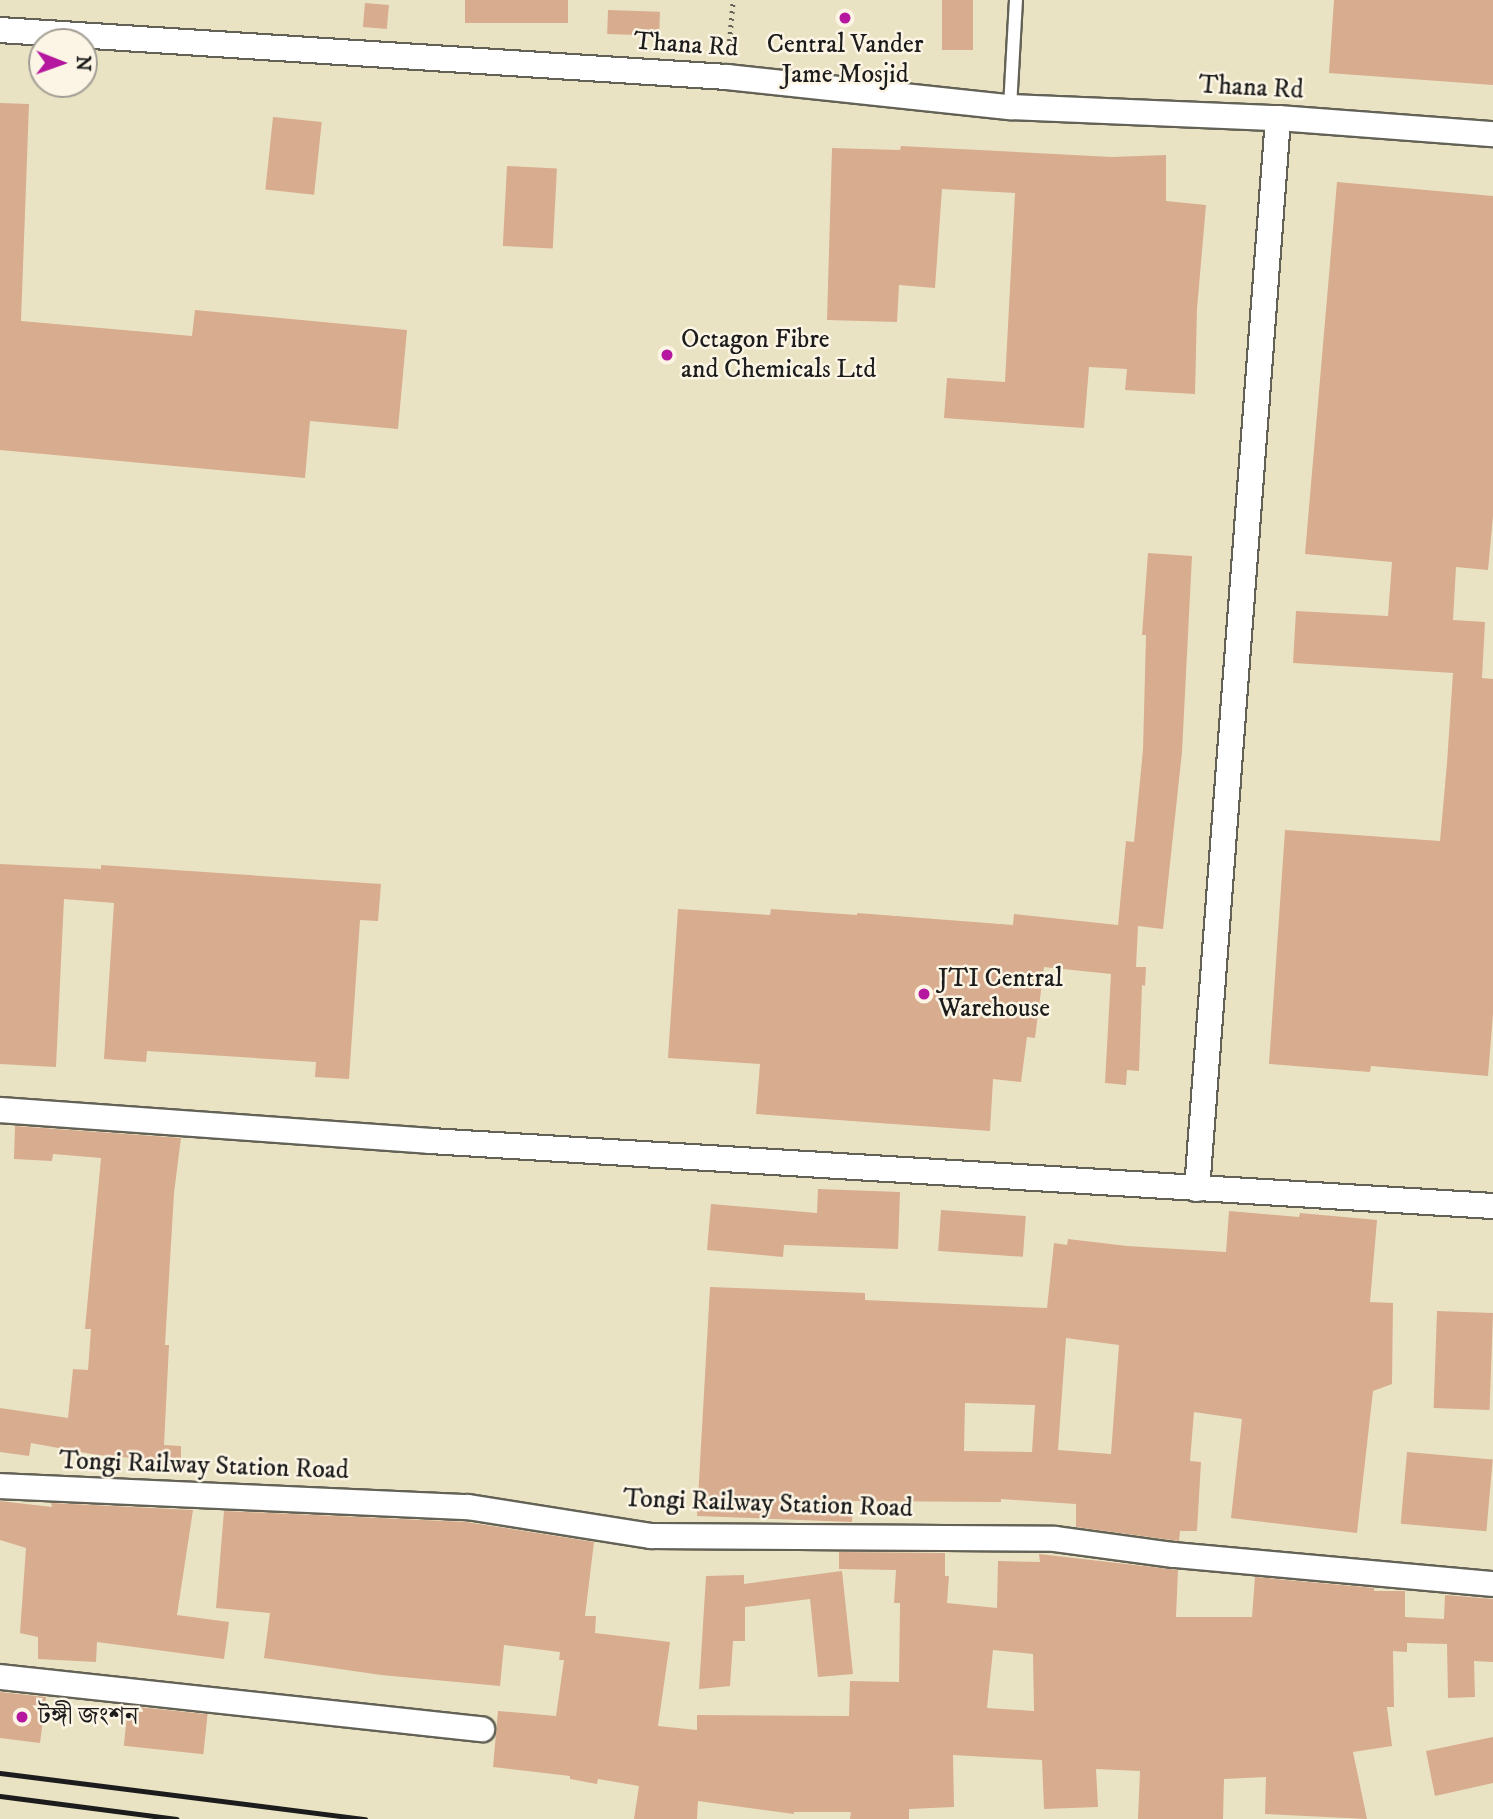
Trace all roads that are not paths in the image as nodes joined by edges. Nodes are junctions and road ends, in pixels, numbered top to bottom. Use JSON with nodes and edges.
{"nodes":[{"id":1,"x":1016,"y":0,"type":"edge"},
{"id":2,"x":0,"y":30,"type":"edge"},
{"id":3,"x":1010,"y":107,"type":"junction"},
{"id":4,"x":1278,"y":118,"type":"junction"},
{"id":5,"x":1493,"y":134,"type":"edge"},
{"id":6,"x":0,"y":1110,"type":"edge"},
{"id":7,"x":1197,"y":1189,"type":"junction"},
{"id":8,"x":1493,"y":1206,"type":"edge"},
{"id":9,"x":0,"y":1486,"type":"edge"},
{"id":10,"x":1493,"y":1584,"type":"edge"},
{"id":11,"x":0,"y":1677,"type":"edge"},
{"id":12,"x":482,"y":1729,"type":"dead end"}],
"edges":[{"from":1,"to":3,"type":"lane"},
{"from":2,"to":3,"type":"street","name":"Thana Rd"},
{"from":3,"to":4,"type":"street","name":"Thana Rd"},
{"from":4,"to":5,"type":"street","name":"Thana Rd"},
{"from":4,"to":7,"type":"street"},
{"from":6,"to":7,"type":"street"},
{"from":7,"to":8,"type":"street"},
{"from":9,"to":10,"type":"street","name":"Tongi Railway Station Road"},
{"from":11,"to":12,"type":"street"}]}
